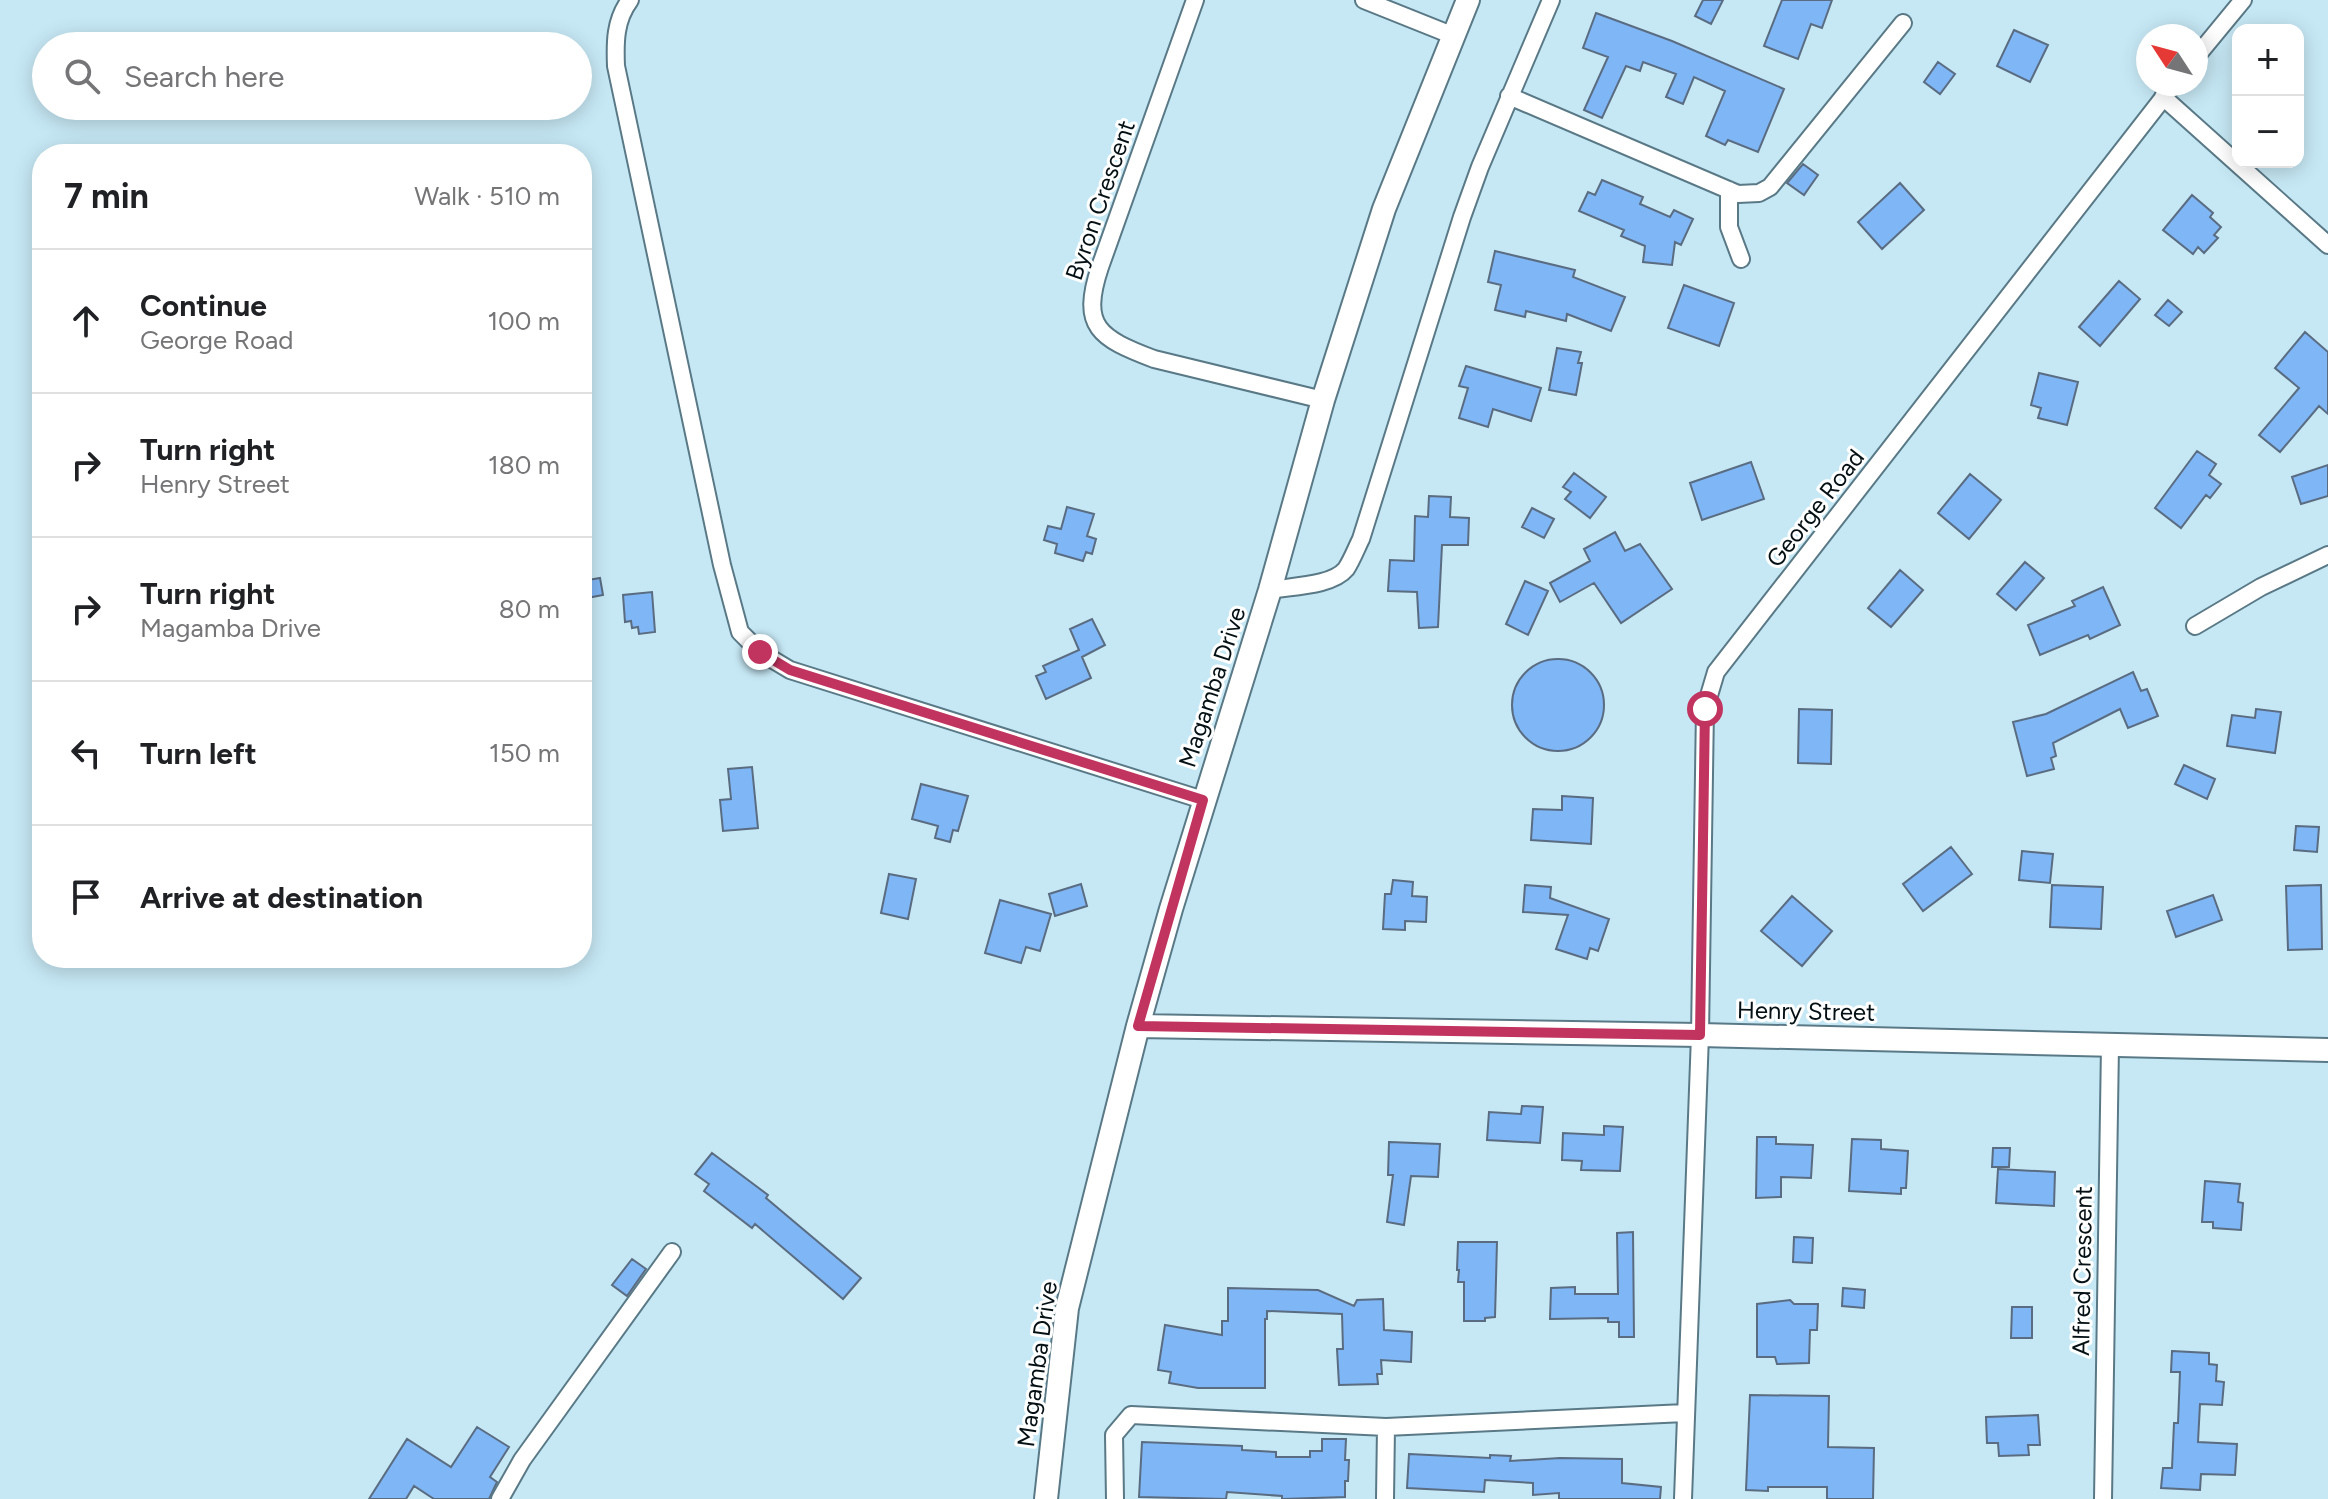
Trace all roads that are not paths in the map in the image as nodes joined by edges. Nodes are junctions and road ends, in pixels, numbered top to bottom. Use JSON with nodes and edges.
{"nodes":[{"id":1,"x":630,"y":0,"type":"edge"},
{"id":2,"x":1195,"y":0,"type":"edge"},
{"id":3,"x":1364,"y":0,"type":"edge"},
{"id":4,"x":1468,"y":0,"type":"edge"},
{"id":5,"x":1551,"y":0,"type":"edge"},
{"id":6,"x":2243,"y":0,"type":"edge"},
{"id":7,"x":1903,"y":23,"type":"dead end"},
{"id":8,"x":1454,"y":36,"type":"junction"},
{"id":9,"x":2208,"y":42,"type":"edge"},
{"id":10,"x":1509,"y":96,"type":"junction"},
{"id":11,"x":2164,"y":96,"type":"edge"},
{"id":12,"x":2173,"y":96,"type":"edge"},
{"id":13,"x":1729,"y":190,"type":"junction"},
{"id":14,"x":2328,"y":245,"type":"edge"},
{"id":15,"x":1741,"y":259,"type":"dead end"},
{"id":16,"x":1323,"y":400,"type":"junction"},
{"id":17,"x":2328,"y":555,"type":"edge"},
{"id":18,"x":1270,"y":590,"type":"junction"},
{"id":19,"x":2195,"y":626,"type":"dead end"},
{"id":20,"x":1203,"y":800,"type":"junction"},
{"id":21,"x":1138,"y":1026,"type":"junction"},
{"id":22,"x":1700,"y":1035,"type":"junction"},
{"id":23,"x":2110,"y":1045,"type":"junction"},
{"id":24,"x":2328,"y":1050,"type":"edge"},
{"id":25,"x":672,"y":1252,"type":"dead end"},
{"id":26,"x":1685,"y":1413,"type":"junction"},
{"id":27,"x":1386,"y":1427,"type":"junction"},
{"id":28,"x":500,"y":1499,"type":"edge"},
{"id":29,"x":1046,"y":1499,"type":"edge"},
{"id":30,"x":1115,"y":1499,"type":"edge"},
{"id":31,"x":1385,"y":1499,"type":"edge"},
{"id":32,"x":1683,"y":1499,"type":"edge"},
{"id":33,"x":2103,"y":1499,"type":"edge"}],
"edges":[{"from":1,"to":20,"type":"street"},
{"from":2,"to":16,"type":"street","name":"Byron Crescent"},
{"from":3,"to":8,"type":"street"},
{"from":4,"to":8,"type":"street","name":"Magamba Drive"},
{"from":5,"to":10,"type":"street"},
{"from":6,"to":9,"type":"street"},
{"from":7,"to":13,"type":"street"},
{"from":8,"to":16,"type":"street","name":"Magamba Drive"},
{"from":10,"to":13,"type":"street"},
{"from":10,"to":18,"type":"street"},
{"from":11,"to":22,"type":"street","name":"George Road"},
{"from":12,"to":14,"type":"street"},
{"from":13,"to":15,"type":"street"},
{"from":16,"to":18,"type":"street","name":"Magamba Drive"},
{"from":17,"to":19,"type":"street"},
{"from":18,"to":20,"type":"street","name":"Magamba Drive"},
{"from":20,"to":21,"type":"street","name":"Magamba Drive"},
{"from":21,"to":22,"type":"street","name":"Henry Street"},
{"from":21,"to":29,"type":"street","name":"Magamba Drive"},
{"from":22,"to":23,"type":"street","name":"Henry Street"},
{"from":22,"to":26,"type":"street","name":"George Road"},
{"from":23,"to":24,"type":"street","name":"Henry Street"},
{"from":23,"to":33,"type":"street","name":"Alfred Crescent"},
{"from":25,"to":28,"type":"street"},
{"from":26,"to":27,"type":"street"},
{"from":26,"to":32,"type":"street","name":"George Road"},
{"from":27,"to":30,"type":"street"},
{"from":27,"to":31,"type":"street"}]}
